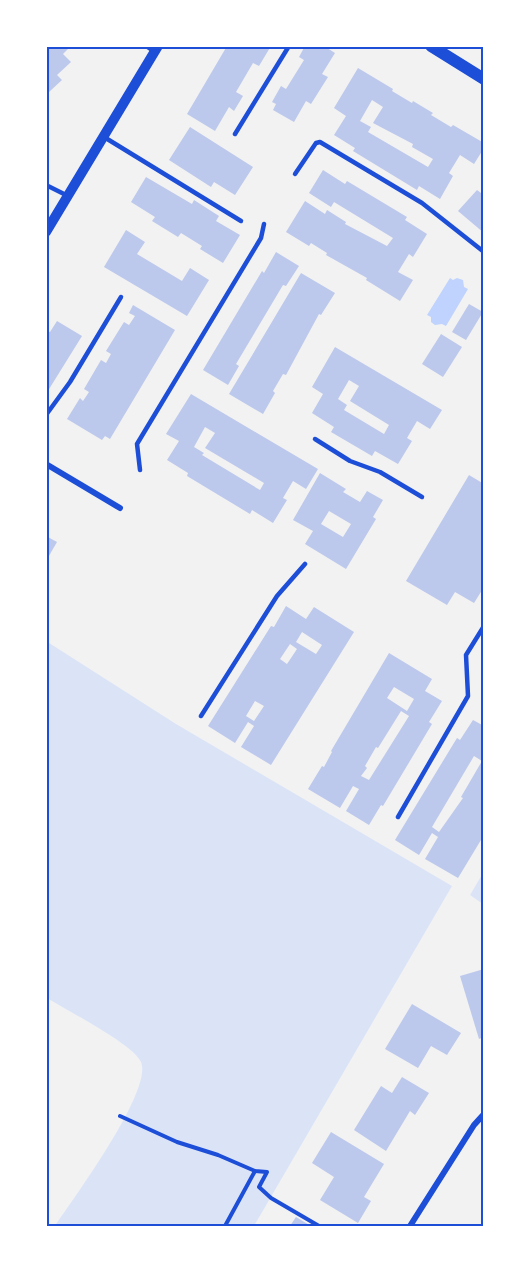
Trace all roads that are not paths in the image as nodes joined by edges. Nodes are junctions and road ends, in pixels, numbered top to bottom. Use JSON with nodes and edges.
{"nodes":[{"id":1,"x":289,"y":46,"type":"edge"},
{"id":2,"x":430,"y":46,"type":"edge"},
{"id":3,"x":153,"y":48,"type":"edge"},
{"id":4,"x":483,"y":79,"type":"edge"},
{"id":5,"x":235,"y":134,"type":"dead end"},
{"id":6,"x":104,"y":137,"type":"junction"},
{"id":7,"x":295,"y":174,"type":"dead end"},
{"id":8,"x":46,"y":185,"type":"edge"},
{"id":9,"x":69,"y":196,"type":"junction"},
{"id":10,"x":241,"y":221,"type":"dead end"},
{"id":11,"x":264,"y":224,"type":"dead end"},
{"id":12,"x":46,"y":232,"type":"edge"},
{"id":13,"x":483,"y":252,"type":"edge"},
{"id":14,"x":122,"y":297,"type":"dead end"},
{"id":15,"x":46,"y":415,"type":"edge"},
{"id":16,"x":315,"y":439,"type":"dead end"},
{"id":17,"x":46,"y":464,"type":"edge"},
{"id":18,"x":140,"y":470,"type":"dead end"},
{"id":19,"x":422,"y":497,"type":"dead end"},
{"id":20,"x":120,"y":508,"type":"dead end"},
{"id":21,"x":305,"y":564,"type":"dead end"},
{"id":22,"x":483,"y":626,"type":"edge"},
{"id":23,"x":201,"y":716,"type":"dead end"},
{"id":24,"x":398,"y":817,"type":"dead end"},
{"id":25,"x":483,"y":1114,"type":"edge"},
{"id":26,"x":410,"y":1227,"type":"edge"}],
"edges":[{"from":1,"to":5,"type":"lane"},
{"from":2,"to":4,"type":"main road"},
{"from":3,"to":6,"type":"street"},
{"from":6,"to":9,"type":"street"},
{"from":6,"to":10,"type":"lane"},
{"from":7,"to":13,"type":"lane"},
{"from":8,"to":9,"type":"lane"},
{"from":9,"to":12,"type":"street"},
{"from":11,"to":18,"type":"lane"},
{"from":14,"to":15,"type":"lane"},
{"from":16,"to":19,"type":"lane"},
{"from":17,"to":20,"type":"street"},
{"from":21,"to":23,"type":"lane"},
{"from":22,"to":24,"type":"lane"},
{"from":25,"to":26,"type":"street"}]}
